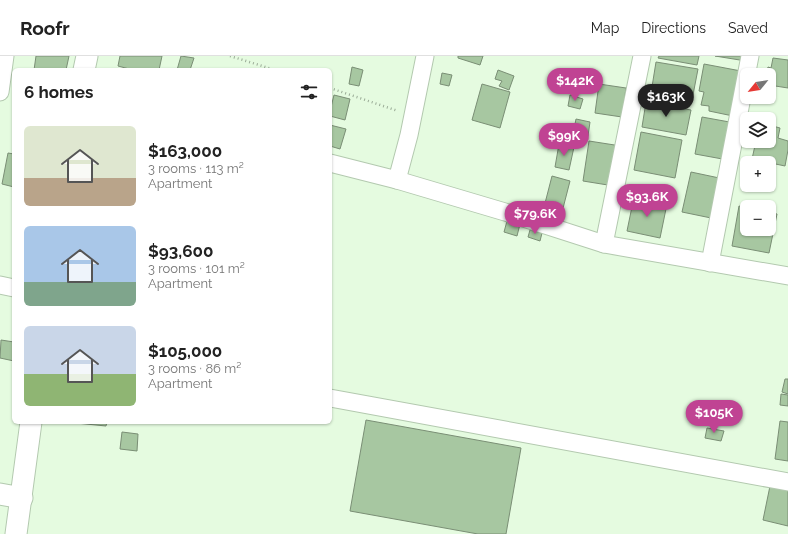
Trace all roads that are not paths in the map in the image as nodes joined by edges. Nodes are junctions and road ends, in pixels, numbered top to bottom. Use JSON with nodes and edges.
{"nodes":[{"id":1,"x":5,"y":56,"type":"edge"},
{"id":2,"x":87,"y":56,"type":"edge"},
{"id":3,"x":425,"y":56,"type":"edge"},
{"id":4,"x":642,"y":56,"type":"edge"},
{"id":5,"x":750,"y":56,"type":"edge"},
{"id":6,"x":84,"y":68,"type":"edge"},
{"id":7,"x":0,"y":92,"type":"edge"},
{"id":8,"x":332,"y":164,"type":"edge"},
{"id":9,"x":397,"y":180,"type":"junction"},
{"id":10,"x":604,"y":244,"type":"junction"},
{"id":11,"x":710,"y":263,"type":"junction"},
{"id":12,"x":788,"y":276,"type":"edge"},
{"id":13,"x":0,"y":285,"type":"edge"},
{"id":14,"x":12,"y":288,"type":"edge"},
{"id":15,"x":332,"y":398,"type":"edge"},
{"id":16,"x":31,"y":424,"type":"edge"},
{"id":17,"x":788,"y":482,"type":"edge"},
{"id":18,"x":0,"y":494,"type":"edge"},
{"id":19,"x":22,"y":498,"type":"junction"},
{"id":20,"x":16,"y":534,"type":"edge"}],
"edges":[{"from":1,"to":7,"type":"street"},
{"from":2,"to":6,"type":"street"},
{"from":3,"to":9,"type":"street"},
{"from":4,"to":10,"type":"street"},
{"from":5,"to":11,"type":"street"},
{"from":8,"to":9,"type":"street"},
{"from":9,"to":10,"type":"street"},
{"from":10,"to":11,"type":"street"},
{"from":11,"to":12,"type":"street"},
{"from":13,"to":14,"type":"street"},
{"from":15,"to":17,"type":"street"},
{"from":16,"to":19,"type":"street"},
{"from":18,"to":19,"type":"street"},
{"from":19,"to":20,"type":"street"}]}
